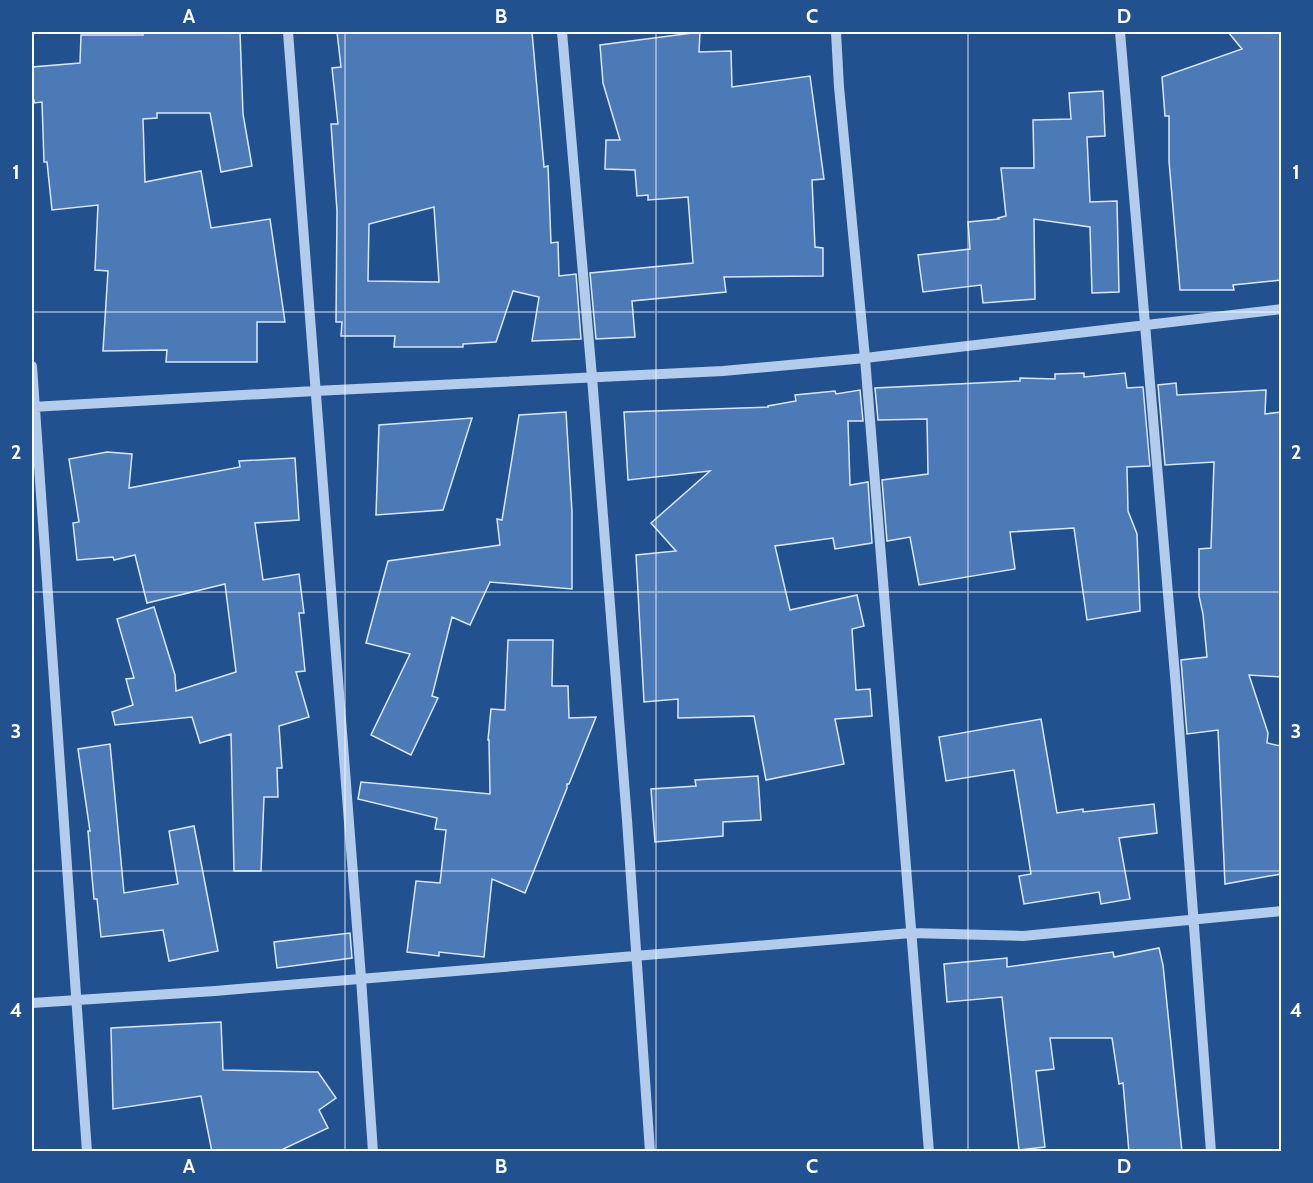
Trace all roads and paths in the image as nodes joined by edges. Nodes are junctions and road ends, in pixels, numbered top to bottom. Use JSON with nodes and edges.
{"nodes":[{"id":1,"x":288,"y":32,"type":"edge"},
{"id":2,"x":562,"y":32,"type":"edge"},
{"id":3,"x":836,"y":32,"type":"edge"},
{"id":4,"x":1120,"y":32,"type":"edge"},
{"id":5,"x":1281,"y":309,"type":"edge"},
{"id":6,"x":1144,"y":324,"type":"junction"},
{"id":7,"x":866,"y":358,"type":"junction"},
{"id":8,"x":32,"y":366,"type":"edge"},
{"id":9,"x":592,"y":377,"type":"junction"},
{"id":10,"x":315,"y":391,"type":"junction"},
{"id":11,"x":33,"y":407,"type":"edge"},
{"id":12,"x":1281,"y":911,"type":"edge"},
{"id":13,"x":1194,"y":920,"type":"junction"},
{"id":14,"x":911,"y":933,"type":"junction"},
{"id":15,"x":636,"y":957,"type":"junction"},
{"id":16,"x":361,"y":978,"type":"junction"},
{"id":17,"x":75,"y":999,"type":"junction"},
{"id":18,"x":32,"y":1003,"type":"edge"},
{"id":19,"x":87,"y":1152,"type":"edge"},
{"id":20,"x":373,"y":1152,"type":"edge"},
{"id":21,"x":650,"y":1152,"type":"edge"},
{"id":22,"x":929,"y":1152,"type":"edge"},
{"id":23,"x":1210,"y":1152,"type":"edge"}],
"edges":[{"from":1,"to":10,"type":"street"},
{"from":2,"to":9,"type":"street"},
{"from":3,"to":7,"type":"street"},
{"from":4,"to":6,"type":"street"},
{"from":5,"to":6,"type":"street"},
{"from":6,"to":7,"type":"street"},
{"from":6,"to":13,"type":"street"},
{"from":7,"to":9,"type":"street"},
{"from":7,"to":14,"type":"street"},
{"from":8,"to":11,"type":"street"},
{"from":9,"to":10,"type":"street"},
{"from":9,"to":15,"type":"street"},
{"from":10,"to":11,"type":"street"},
{"from":10,"to":16,"type":"street"},
{"from":11,"to":17,"type":"street"},
{"from":12,"to":13,"type":"street"},
{"from":13,"to":14,"type":"street"},
{"from":13,"to":23,"type":"street"},
{"from":14,"to":15,"type":"street"},
{"from":14,"to":22,"type":"street"},
{"from":15,"to":16,"type":"street"},
{"from":15,"to":21,"type":"street"},
{"from":16,"to":17,"type":"street"},
{"from":16,"to":20,"type":"street"},
{"from":17,"to":18,"type":"street"},
{"from":17,"to":19,"type":"street"}]}
